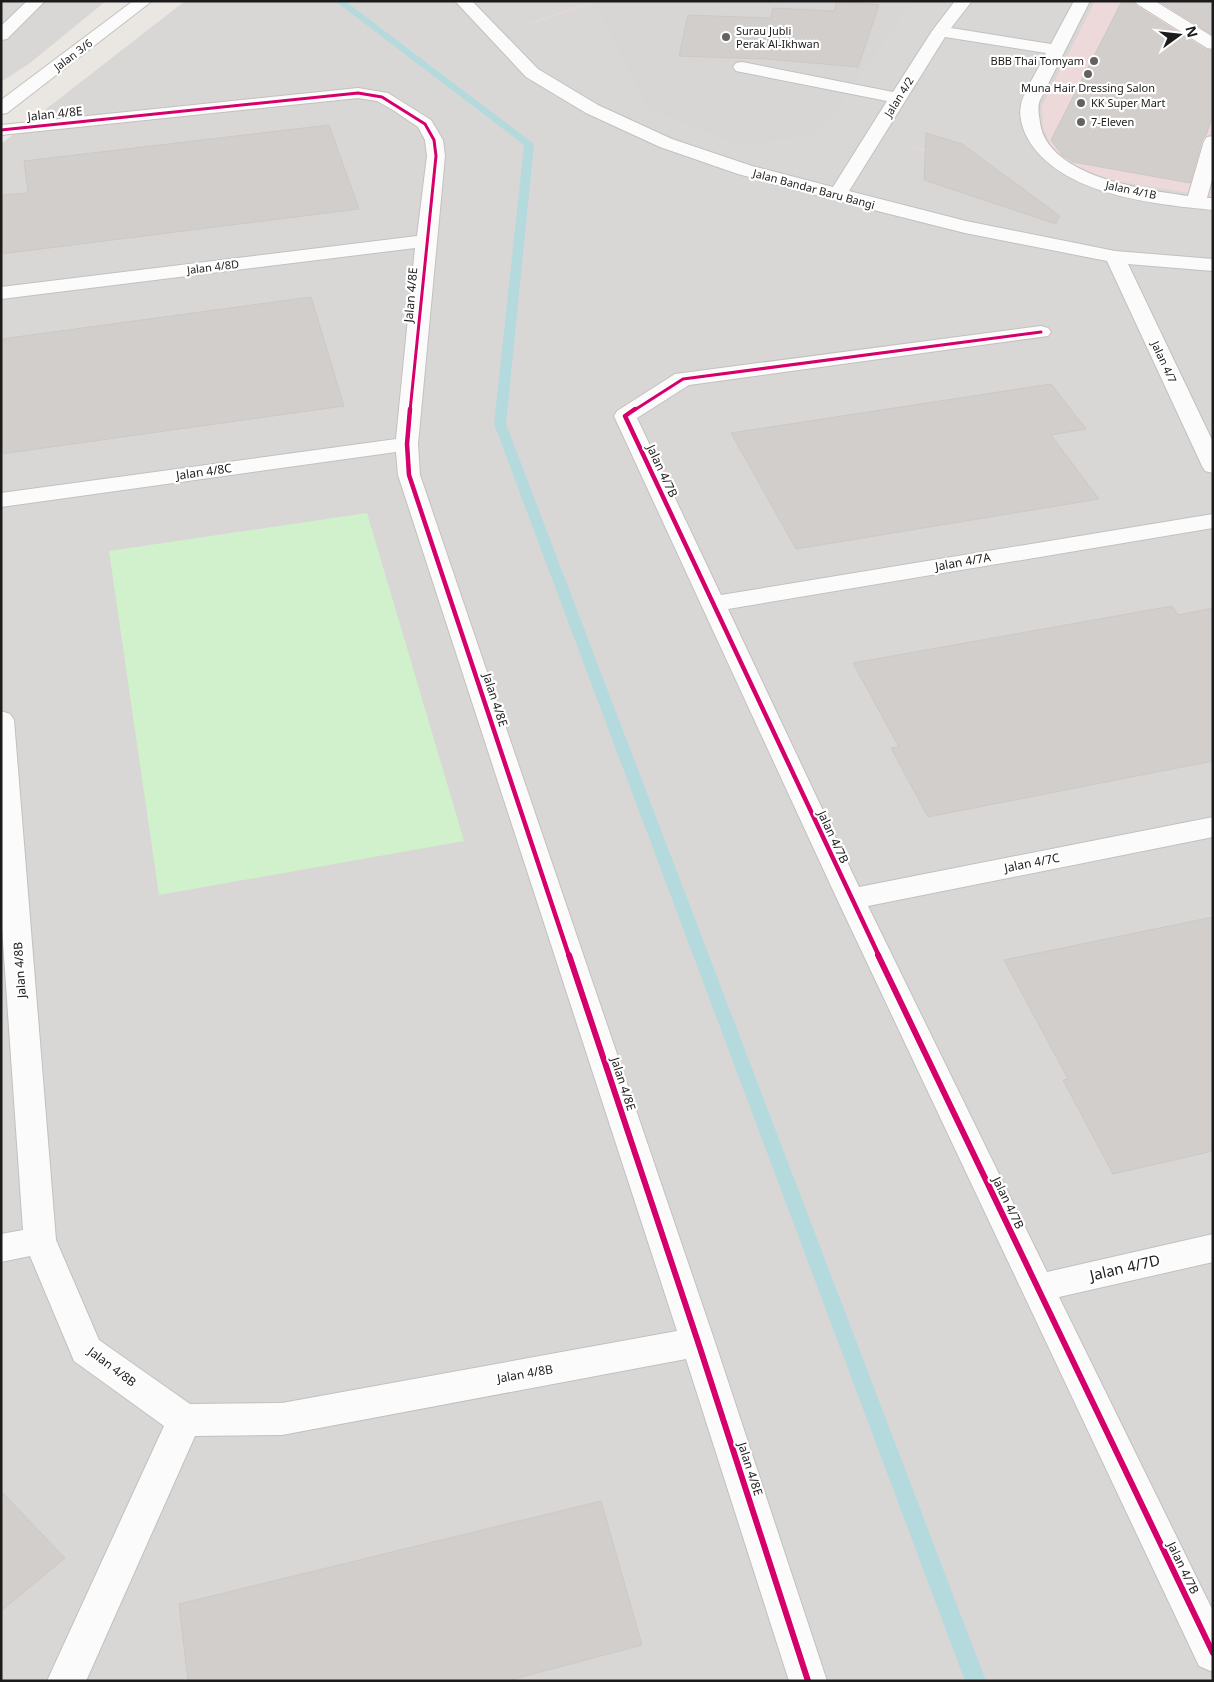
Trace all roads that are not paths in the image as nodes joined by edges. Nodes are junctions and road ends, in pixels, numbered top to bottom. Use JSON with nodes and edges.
{"nodes":[{"id":1,"x":37,"y":1,"type":"edge"},
{"id":2,"x":144,"y":1,"type":"edge"},
{"id":3,"x":463,"y":1,"type":"edge"},
{"id":4,"x":964,"y":1,"type":"edge"},
{"id":5,"x":1082,"y":1,"type":"edge"},
{"id":6,"x":1143,"y":1,"type":"edge"},
{"id":7,"x":940,"y":31,"type":"junction"},
{"id":8,"x":1,"y":35,"type":"edge"},
{"id":9,"x":1212,"y":43,"type":"edge"},
{"id":10,"x":1057,"y":50,"type":"junction"},
{"id":11,"x":742,"y":67,"type":"dead end"},
{"id":12,"x":899,"y":98,"type":"junction"},
{"id":13,"x":1,"y":109,"type":"edge"},
{"id":14,"x":1,"y":130,"type":"edge"},
{"id":15,"x":1213,"y":141,"type":"edge"},
{"id":16,"x":837,"y":195,"type":"junction"},
{"id":17,"x":1204,"y":203,"type":"edge"},
{"id":18,"x":426,"y":242,"type":"junction"},
{"id":19,"x":1115,"y":257,"type":"junction"},
{"id":20,"x":1213,"y":265,"type":"edge"},
{"id":21,"x":1,"y":293,"type":"edge"},
{"id":22,"x":1041,"y":332,"type":"dead end"},
{"id":23,"x":407,"y":444,"type":"junction"},
{"id":24,"x":1213,"y":466,"type":"edge"},
{"id":25,"x":1,"y":500,"type":"edge"},
{"id":26,"x":1213,"y":521,"type":"edge"},
{"id":27,"x":714,"y":604,"type":"junction"},
{"id":28,"x":1,"y":720,"type":"edge"},
{"id":29,"x":5,"y":819,"type":"edge"},
{"id":30,"x":1213,"y":827,"type":"edge"},
{"id":31,"x":851,"y":899,"type":"junction"},
{"id":32,"x":40,"y":1240,"type":"junction"},
{"id":33,"x":1,"y":1248,"type":"edge"},
{"id":34,"x":1213,"y":1248,"type":"edge"},
{"id":35,"x":1038,"y":1288,"type":"junction"},
{"id":36,"x":698,"y":1342,"type":"junction"},
{"id":37,"x":184,"y":1420,"type":"junction"},
{"id":38,"x":1213,"y":1653,"type":"edge"},
{"id":39,"x":66,"y":1681,"type":"edge"},
{"id":40,"x":808,"y":1681,"type":"edge"}],
"edges":[{"from":1,"to":8,"type":"street"},
{"from":2,"to":13,"type":"street","name":"Jalan 3/6"},
{"from":3,"to":16,"type":"street","name":"Jalan Bandar Baru Bangi"},
{"from":4,"to":7,"type":"street","name":"Jalan 4/2"},
{"from":5,"to":10,"type":"street","name":"Jalan 4/1B"},
{"from":6,"to":9,"type":"street"},
{"from":7,"to":10,"type":"street"},
{"from":7,"to":12,"type":"street","name":"Jalan 4/2"},
{"from":10,"to":17,"type":"street","name":"Jalan 4/1B"},
{"from":11,"to":12,"type":"street"},
{"from":12,"to":16,"type":"street","name":"Jalan 4/2"},
{"from":14,"to":18,"type":"street","name":"Jalan 4/8E"},
{"from":15,"to":17,"type":"street"},
{"from":16,"to":19,"type":"street","name":"Jalan Bandar Baru Bangi"},
{"from":18,"to":21,"type":"street","name":"Jalan 4/8D"},
{"from":18,"to":23,"type":"street","name":"Jalan 4/8E"},
{"from":19,"to":20,"type":"street","name":"Jalan Bandar Baru Bangi"},
{"from":19,"to":24,"type":"street","name":"Jalan 4/7"},
{"from":22,"to":27,"type":"street","name":"Jalan 4/7B"},
{"from":23,"to":25,"type":"street","name":"Jalan 4/8C"},
{"from":23,"to":36,"type":"street","name":"Jalan 4/8E"},
{"from":26,"to":27,"type":"street","name":"Jalan 4/7A"},
{"from":27,"to":31,"type":"street","name":"Jalan 4/7B"},
{"from":28,"to":29,"type":"street","name":"Jalan 4/8B"},
{"from":29,"to":32,"type":"street","name":"Jalan 4/8B"},
{"from":30,"to":31,"type":"street","name":"Jalan 4/7C"},
{"from":31,"to":35,"type":"street","name":"Jalan 4/7B"},
{"from":32,"to":33,"type":"street"},
{"from":32,"to":37,"type":"street","name":"Jalan 4/8B"},
{"from":34,"to":35,"type":"street","name":"Jalan 4/7D"},
{"from":35,"to":38,"type":"street","name":"Jalan 4/7B"},
{"from":36,"to":37,"type":"street","name":"Jalan 4/8B"},
{"from":36,"to":40,"type":"street","name":"Jalan 4/8E"},
{"from":37,"to":39,"type":"street"}]}
